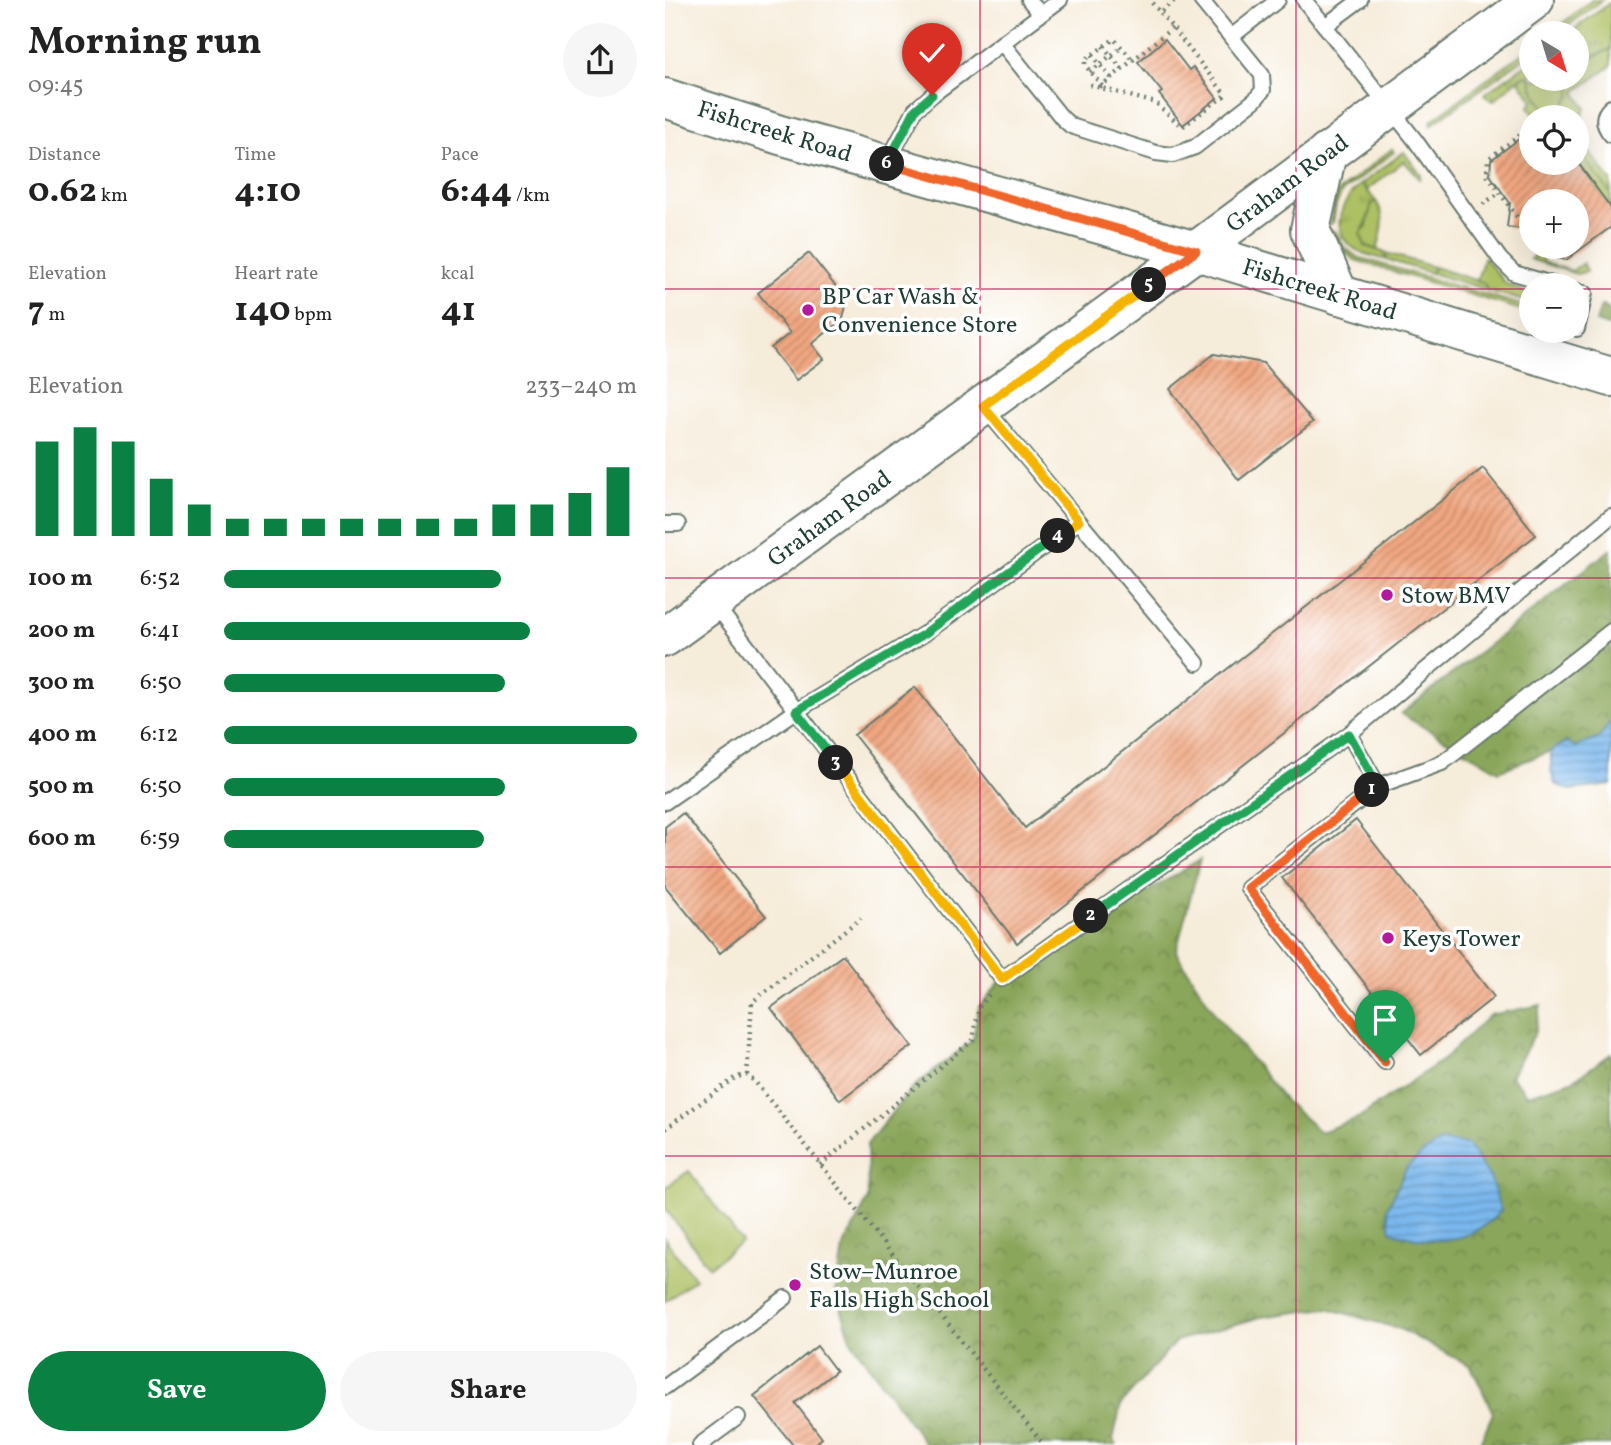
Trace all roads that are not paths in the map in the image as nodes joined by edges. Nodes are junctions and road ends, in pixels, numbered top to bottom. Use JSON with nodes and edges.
{"nodes":[{"id":1,"x":1029,"y":0,"type":"edge"},
{"id":2,"x":1060,"y":0,"type":"edge"},
{"id":3,"x":1201,"y":0,"type":"edge"},
{"id":4,"x":1278,"y":0,"type":"edge"},
{"id":5,"x":1304,"y":0,"type":"edge"},
{"id":6,"x":1360,"y":0,"type":"edge"},
{"id":7,"x":1534,"y":0,"type":"edge"},
{"id":8,"x":1041,"y":14,"type":"junction"},
{"id":9,"x":1325,"y":26,"type":"junction"},
{"id":10,"x":1231,"y":37,"type":"junction"},
{"id":11,"x":1002,"y":43,"type":"junction"},
{"id":12,"x":665,"y":98,"type":"edge"},
{"id":13,"x":1389,"y":106,"type":"junction"},
{"id":14,"x":1611,"y":107,"type":"edge"},
{"id":15,"x":1611,"y":135,"type":"edge"},
{"id":16,"x":1327,"y":153,"type":"junction"},
{"id":17,"x":887,"y":164,"type":"junction"},
{"id":18,"x":1196,"y":251,"type":"junction"},
{"id":19,"x":1519,"y":274,"type":"edge"},
{"id":20,"x":1339,"y":295,"type":"junction"},
{"id":21,"x":1573,"y":344,"type":"edge"},
{"id":22,"x":1611,"y":377,"type":"edge"},
{"id":23,"x":983,"y":406,"type":"junction"},
{"id":24,"x":1611,"y":516,"type":"edge"},
{"id":25,"x":1079,"y":521,"type":"junction"},
{"id":26,"x":713,"y":602,"type":"junction"},
{"id":27,"x":1611,"y":631,"type":"edge"},
{"id":28,"x":665,"y":637,"type":"edge"},
{"id":29,"x":1197,"y":663,"type":"dead end"},
{"id":30,"x":796,"y":711,"type":"junction"},
{"id":31,"x":1349,"y":734,"type":"junction"},
{"id":32,"x":1378,"y":786,"type":"junction"},
{"id":33,"x":665,"y":802,"type":"edge"},
{"id":34,"x":1385,"y":1062,"type":"dead end"},
{"id":35,"x":785,"y":1298,"type":"dead end"},
{"id":36,"x":665,"y":1387,"type":"edge"},
{"id":37,"x":738,"y":1417,"type":"dead end"},
{"id":38,"x":700,"y":1445,"type":"edge"}],
"edges":[{"from":1,"to":8,"type":"lane"},
{"from":2,"to":8,"type":"lane"},
{"from":3,"to":10,"type":"lane"},
{"from":4,"to":10,"type":"lane"},
{"from":5,"to":9,"type":"lane"},
{"from":6,"to":9,"type":"lane"},
{"from":7,"to":13,"type":"main road","name":"Graham Road"},
{"from":8,"to":11,"type":"lane"},
{"from":9,"to":13,"type":"lane"},
{"from":10,"to":11,"type":"lane"},
{"from":11,"to":17,"type":"lane"},
{"from":12,"to":17,"type":"main road","name":"Fishcreek Road"},
{"from":13,"to":16,"type":"main road","name":"Graham Road"},
{"from":13,"to":19,"type":"lane"},
{"from":14,"to":15,"type":"lane"},
{"from":16,"to":18,"type":"main road","name":"Graham Road"},
{"from":16,"to":20,"type":"main road"},
{"from":17,"to":18,"type":"main road","name":"Fishcreek Road"},
{"from":18,"to":20,"type":"main road","name":"Fishcreek Road"},
{"from":18,"to":23,"type":"main road","name":"Graham Road"},
{"from":20,"to":21,"type":"main road","name":"Fishcreek Road"},
{"from":21,"to":22,"type":"main road","name":"Fishcreek Road"},
{"from":23,"to":25,"type":"lane"},
{"from":23,"to":26,"type":"main road","name":"Graham Road"},
{"from":24,"to":31,"type":"lane"},
{"from":25,"to":29,"type":"lane"},
{"from":25,"to":30,"type":"lane"},
{"from":26,"to":28,"type":"main road","name":"Graham Road"},
{"from":26,"to":30,"type":"lane"},
{"from":27,"to":32,"type":"lane"},
{"from":30,"to":31,"type":"lane"},
{"from":30,"to":33,"type":"lane"},
{"from":31,"to":32,"type":"lane"},
{"from":32,"to":34,"type":"lane"},
{"from":35,"to":36,"type":"lane"},
{"from":37,"to":38,"type":"lane"}]}
